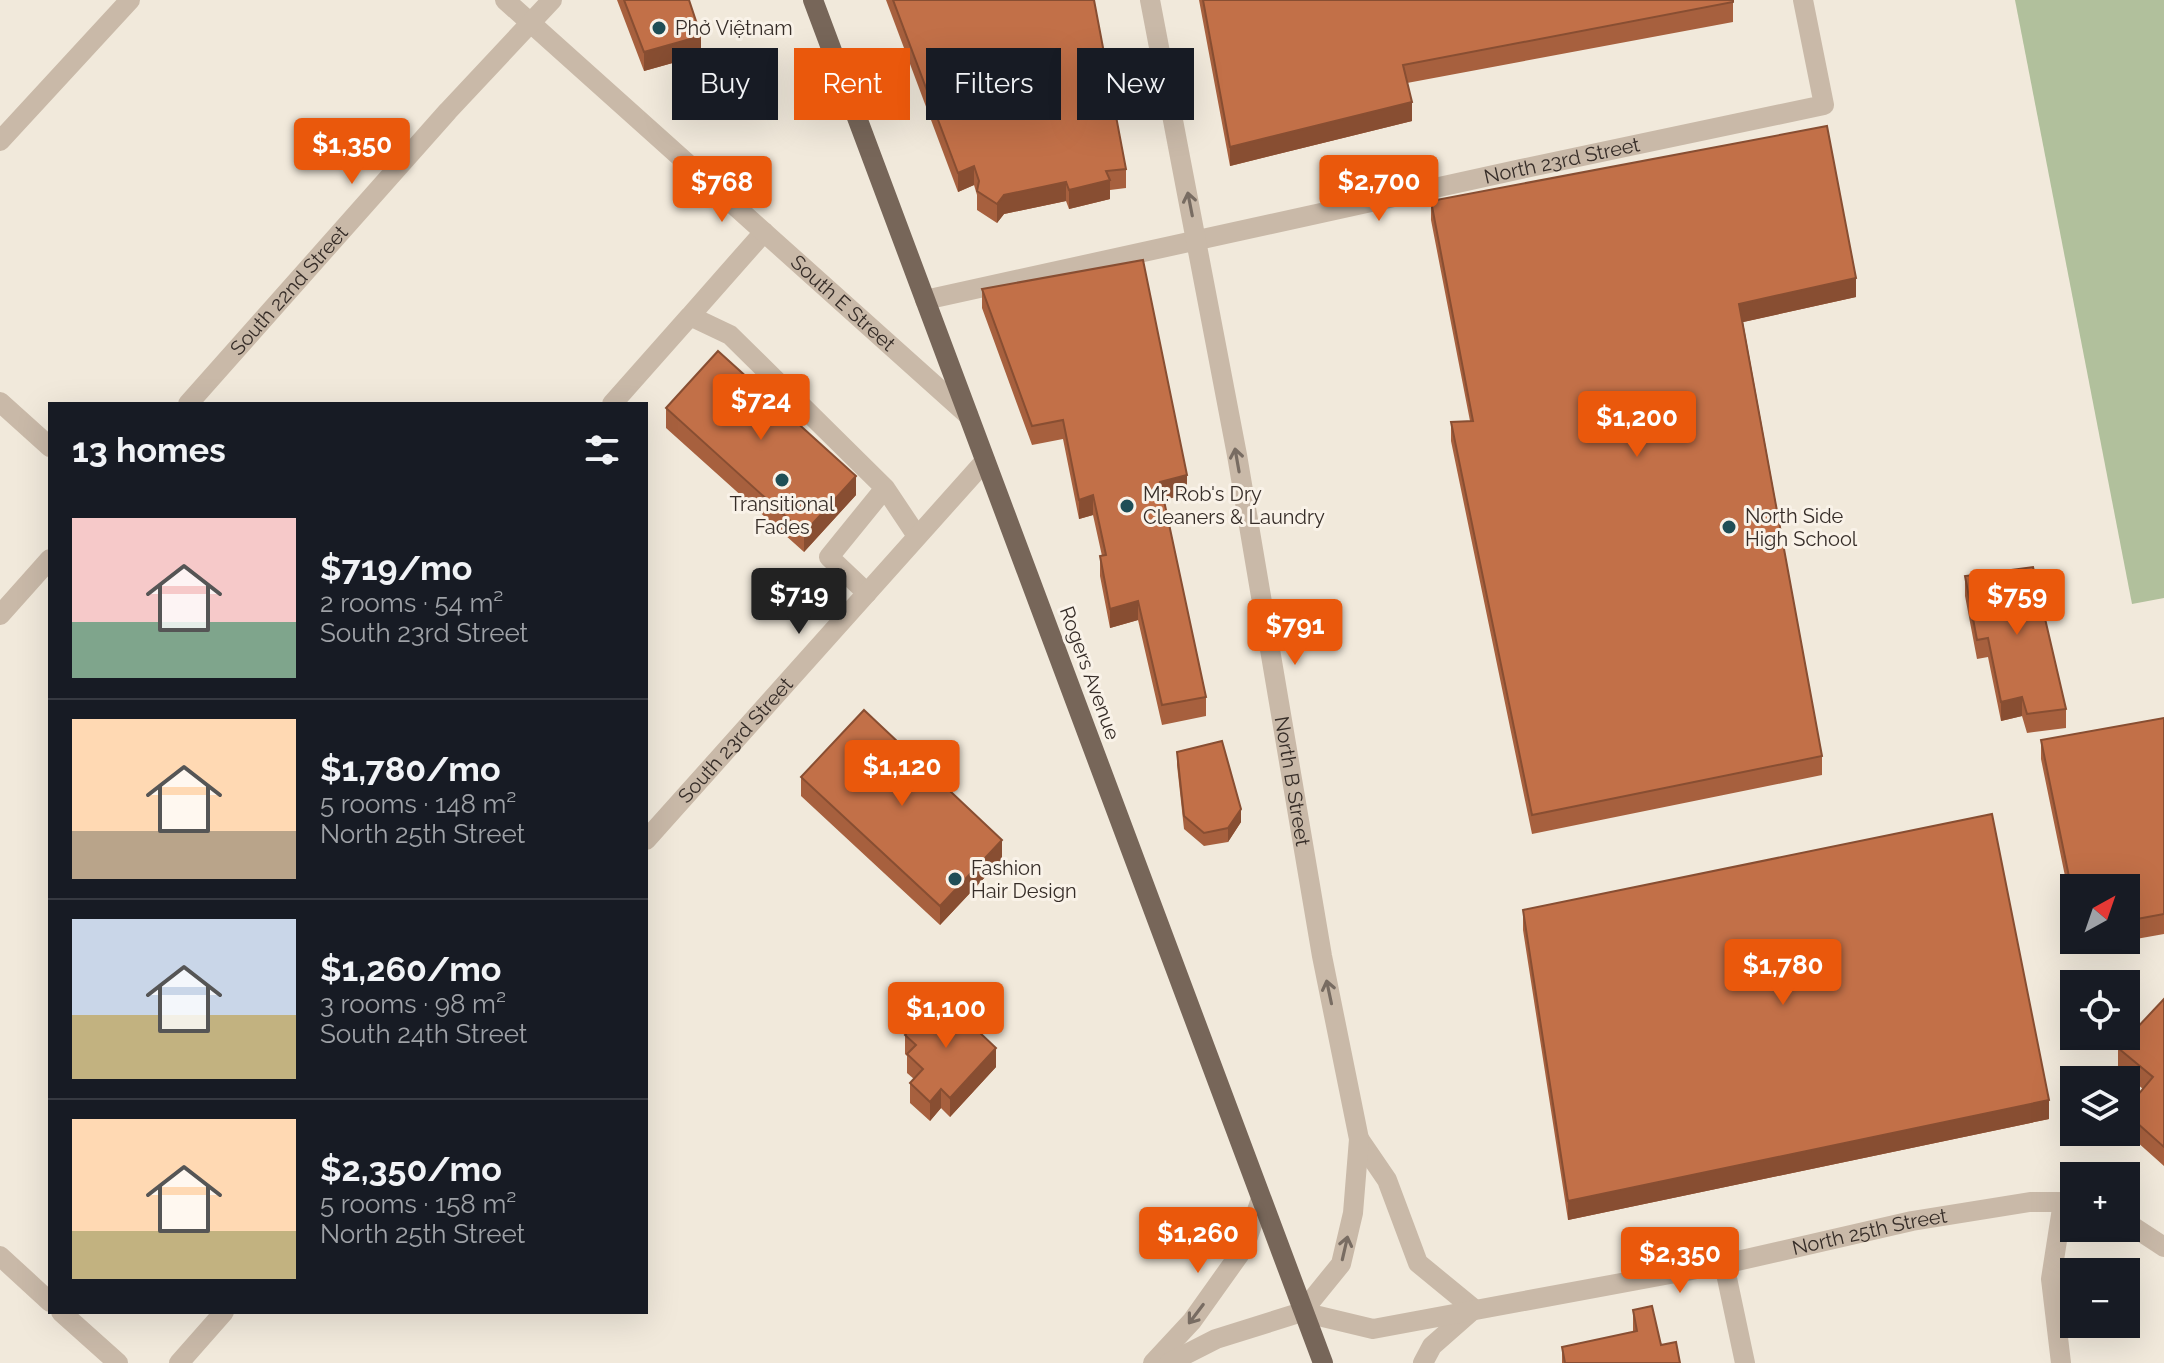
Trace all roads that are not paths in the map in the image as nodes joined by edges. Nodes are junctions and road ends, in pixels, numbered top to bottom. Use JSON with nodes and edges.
{"nodes":[{"id":1,"x":130,"y":0,"type":"edge"},
{"id":2,"x":505,"y":0,"type":"edge"},
{"id":3,"x":552,"y":0,"type":"edge"},
{"id":4,"x":813,"y":0,"type":"edge"},
{"id":5,"x":1150,"y":0,"type":"edge"},
{"id":6,"x":1803,"y":0,"type":"edge"},
{"id":7,"x":531,"y":23,"type":"junction"},
{"id":8,"x":0,"y":141,"type":"edge"},
{"id":9,"x":764,"y":232,"type":"junction"},
{"id":10,"x":1197,"y":240,"type":"junction"},
{"id":11,"x":925,"y":300,"type":"junction"},
{"id":12,"x":690,"y":316,"type":"junction"},
{"id":13,"x":0,"y":402,"type":"edge"},
{"id":14,"x":190,"y":402,"type":"edge"},
{"id":15,"x":614,"y":402,"type":"edge"},
{"id":16,"x":968,"y":415,"type":"junction"},
{"id":17,"x":48,"y":445,"type":"edge"},
{"id":18,"x":985,"y":461,"type":"junction"},
{"id":19,"x":885,"y":488,"type":"junction"},
{"id":20,"x":917,"y":536,"type":"junction"},
{"id":21,"x":48,"y":561,"type":"edge"},
{"id":22,"x":867,"y":593,"type":"junction"},
{"id":23,"x":0,"y":615,"type":"edge"},
{"id":24,"x":648,"y":838,"type":"edge"},
{"id":25,"x":1359,"y":1139,"type":"junction"},
{"id":26,"x":1261,"y":1199,"type":"junction"},
{"id":27,"x":2060,"y":1204,"type":"edge"},
{"id":28,"x":2140,"y":1231,"type":"edge"},
{"id":29,"x":2060,"y":1239,"type":"edge"},
{"id":30,"x":2164,"y":1247,"type":"edge"},
{"id":31,"x":0,"y":1256,"type":"edge"},
{"id":32,"x":1724,"y":1264,"type":"junction"},
{"id":33,"x":48,"y":1300,"type":"edge"},
{"id":34,"x":1474,"y":1309,"type":"junction"},
{"id":35,"x":1302,"y":1312,"type":"junction"},
{"id":36,"x":63,"y":1314,"type":"edge"},
{"id":37,"x":222,"y":1314,"type":"edge"},
{"id":38,"x":118,"y":1363,"type":"edge"},
{"id":39,"x":179,"y":1363,"type":"edge"},
{"id":40,"x":1153,"y":1363,"type":"edge"},
{"id":41,"x":1169,"y":1363,"type":"edge"},
{"id":42,"x":1323,"y":1363,"type":"edge"},
{"id":43,"x":1423,"y":1363,"type":"edge"},
{"id":44,"x":1745,"y":1363,"type":"edge"},
{"id":45,"x":2061,"y":1363,"type":"edge"}],
"edges":[{"from":1,"to":8,"type":"street"},
{"from":2,"to":7,"type":"street","name":"South E Street"},
{"from":3,"to":7,"type":"street","name":"South 22nd Street"},
{"from":4,"to":11,"type":"main road","name":"Rogers Avenue"},
{"from":10,"to":5,"type":"street","name":"North B Street","one_way":true},
{"from":6,"to":10,"type":"street","name":"North 23rd Street"},
{"from":7,"to":9,"type":"street","name":"South E Street"},
{"from":7,"to":14,"type":"street","name":"South 22nd Street"},
{"from":9,"to":12,"type":"street"},
{"from":9,"to":16,"type":"street","name":"South E Street"},
{"from":10,"to":11,"type":"street","name":"North 23rd Street"},
{"from":25,"to":10,"type":"street","name":"North B Street","one_way":true},
{"from":11,"to":16,"type":"main road","name":"Rogers Avenue"},
{"from":12,"to":15,"type":"street"},
{"from":12,"to":19,"type":"street"},
{"from":13,"to":17,"type":"street"},
{"from":16,"to":18,"type":"main road","name":"Rogers Avenue"},
{"from":18,"to":20,"type":"street","name":"South 23rd Street"},
{"from":18,"to":26,"type":"main road","name":"Rogers Avenue"},
{"from":19,"to":20,"type":"street"},
{"from":19,"to":22,"type":"street"},
{"from":20,"to":22,"type":"street","name":"South 23rd Street"},
{"from":21,"to":23,"type":"street"},
{"from":22,"to":24,"type":"street","name":"South 23rd Street"},
{"from":25,"to":34,"type":"street"},
{"from":35,"to":25,"type":"street","name":"North B Street","one_way":true},
{"from":26,"to":35,"type":"main road","name":"Rogers Avenue"},
{"from":26,"to":40,"type":"street","one_way":true},
{"from":27,"to":32,"type":"street","name":"North 25th Street"},
{"from":28,"to":30,"type":"street"},
{"from":29,"to":45,"type":"street"},
{"from":31,"to":33,"type":"street"},
{"from":32,"to":34,"type":"street","name":"North 25th Street"},
{"from":32,"to":44,"type":"street"},
{"from":34,"to":35,"type":"street","name":"North 25th Street"},
{"from":34,"to":43,"type":"street"},
{"from":35,"to":41,"type":"street"},
{"from":35,"to":42,"type":"main road","name":"Rogers Avenue"},
{"from":36,"to":38,"type":"street"},
{"from":37,"to":39,"type":"street"}]}
